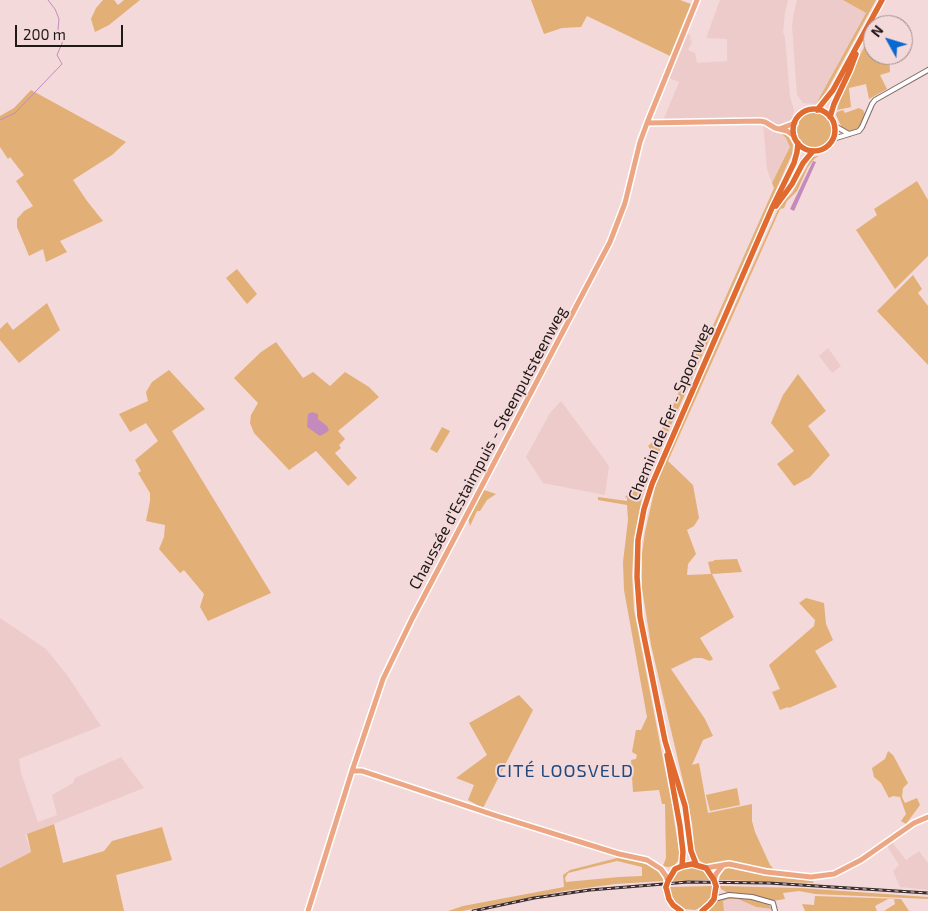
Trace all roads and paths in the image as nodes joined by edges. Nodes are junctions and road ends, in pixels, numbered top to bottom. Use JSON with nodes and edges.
{"nodes":[{"id":1,"x":697,"y":0,"type":"edge"},
{"id":2,"x":882,"y":0,"type":"edge"},
{"id":3,"x":859,"y":42,"type":"junction"},
{"id":4,"x":928,"y":70,"type":"edge"},
{"id":5,"x":817,"y":110,"type":"junction"},
{"id":6,"x":830,"y":117,"type":"junction"},
{"id":7,"x":647,"y":123,"type":"junction"},
{"id":8,"x":795,"y":123,"type":"junction"},
{"id":9,"x":835,"y":126,"type":"junction"},
{"id":10,"x":778,"y":129,"type":"junction"},
{"id":11,"x":849,"y":134,"type":"junction"},
{"id":12,"x":794,"y":136,"type":"junction"},
{"id":13,"x":833,"y":139,"type":"junction"},
{"id":14,"x":798,"y":143,"type":"junction"},
{"id":15,"x":813,"y":151,"type":"junction"},
{"id":16,"x":771,"y":214,"type":"junction"},
{"id":17,"x":665,"y":741,"type":"junction"},
{"id":18,"x":352,"y":771,"type":"junction"},
{"id":19,"x":928,"y":817,"type":"edge"},
{"id":20,"x":696,"y":864,"type":"junction"},
{"id":21,"x":723,"y":865,"type":"junction"},
{"id":22,"x":682,"y":866,"type":"junction"},
{"id":23,"x":661,"y":868,"type":"junction"},
{"id":24,"x":706,"y":868,"type":"junction"},
{"id":25,"x":676,"y":870,"type":"junction"},
{"id":26,"x":715,"y":883,"type":"junction"},
{"id":27,"x":667,"y":884,"type":"junction"},
{"id":28,"x":728,"y":895,"type":"junction"},
{"id":29,"x":714,"y":899,"type":"junction"},
{"id":30,"x":308,"y":911,"type":"edge"},
{"id":31,"x":681,"y":911,"type":"edge"},
{"id":32,"x":702,"y":911,"type":"edge"},
{"id":33,"x":774,"y":911,"type":"edge"}],
"edges":[{"from":1,"to":7,"type":"main road","name":"Chaussée d'Estaimpuis - Steenputsteenweg"},
{"from":2,"to":3,"type":"highway"},
{"from":3,"to":5,"type":"highway"},
{"from":3,"to":6,"type":"highway"},
{"from":4,"to":11,"type":"street"},
{"from":5,"to":6,"type":"highway"},
{"from":5,"to":8,"type":"highway"},
{"from":6,"to":9,"type":"highway"},
{"from":7,"to":10,"type":"main road"},
{"from":7,"to":18,"type":"main road","name":"Chaussée d'Estaimpuis - Steenputsteenweg"},
{"from":8,"to":10,"type":"main road"},
{"from":8,"to":12,"type":"highway"},
{"from":9,"to":11,"type":"street"},
{"from":9,"to":13,"type":"highway"},
{"from":10,"to":12,"type":"main road"},
{"from":11,"to":13,"type":"street"},
{"from":12,"to":14,"type":"highway"},
{"from":13,"to":15,"type":"highway","name":"Chemin de Fer - Spoorweg"},
{"from":14,"to":15,"type":"highway"},
{"from":14,"to":16,"type":"highway","name":"Chemin de Fer - Spoorweg"},
{"from":15,"to":16,"type":"highway","name":"Chemin de Fer - Spoorweg"},
{"from":16,"to":17,"type":"highway","name":"Chemin de Fer - Spoorweg"},
{"from":17,"to":20,"type":"highway","name":"Chemin de Fer - Spoorweg"},
{"from":17,"to":22,"type":"highway"},
{"from":18,"to":23,"type":"main road"},
{"from":18,"to":30,"type":"main road","name":"Chaussée d'Estaimpuis - Steenputsteenweg"},
{"from":19,"to":21,"type":"main road"},
{"from":20,"to":22,"type":"highway"},
{"from":20,"to":24,"type":"highway"},
{"from":21,"to":24,"type":"main road"},
{"from":21,"to":26,"type":"main road"},
{"from":22,"to":25,"type":"highway"},
{"from":23,"to":25,"type":"main road"},
{"from":23,"to":27,"type":"main road"},
{"from":24,"to":26,"type":"highway"},
{"from":25,"to":27,"type":"highway"},
{"from":26,"to":28,"type":"street"},
{"from":26,"to":29,"type":"highway"},
{"from":27,"to":31,"type":"highway"},
{"from":28,"to":29,"type":"street"},
{"from":28,"to":33,"type":"street"},
{"from":29,"to":32,"type":"highway"}]}
